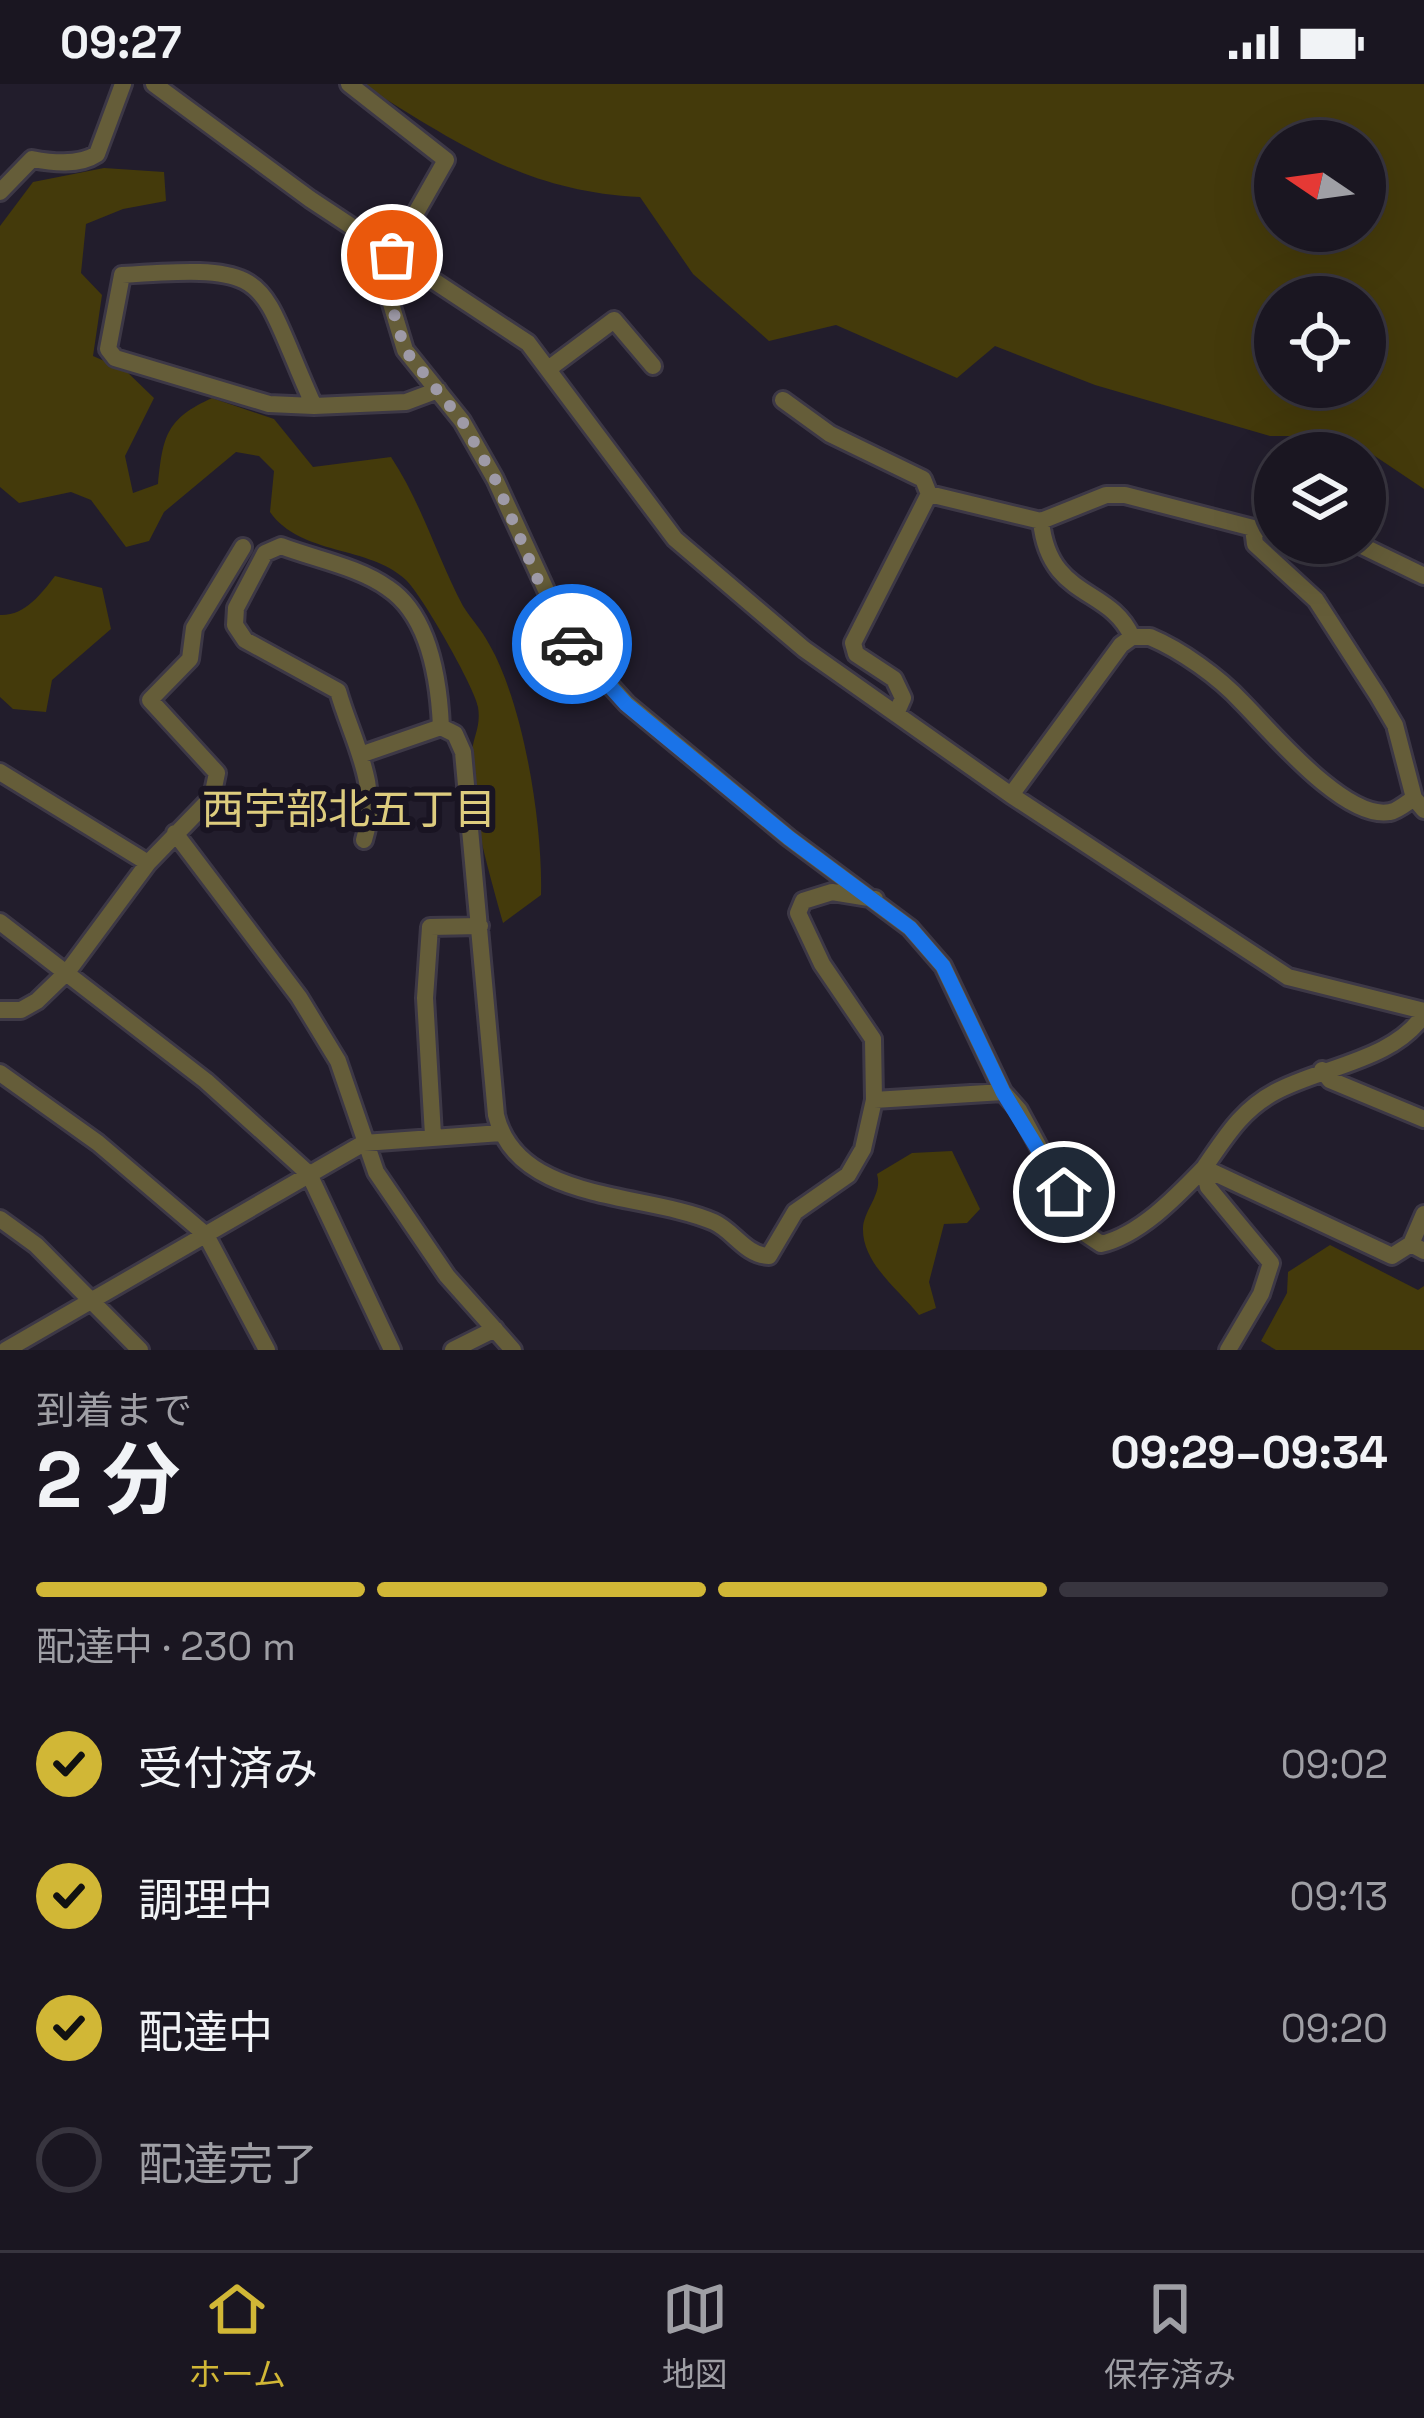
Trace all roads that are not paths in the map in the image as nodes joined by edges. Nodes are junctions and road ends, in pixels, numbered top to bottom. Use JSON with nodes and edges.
{"nodes":[{"id":1,"x":123,"y":84,"type":"edge"},
{"id":2,"x":154,"y":84,"type":"edge"},
{"id":3,"x":349,"y":84,"type":"edge"},
{"id":4,"x":0,"y":192,"type":"edge"},
{"id":5,"x":394,"y":257,"type":"junction"},
{"id":6,"x":653,"y":366,"type":"dead end"},
{"id":7,"x":551,"y":367,"type":"junction"},
{"id":8,"x":438,"y":390,"type":"junction"},
{"id":9,"x":783,"y":400,"type":"dead end"},
{"id":10,"x":314,"y":406,"type":"junction"},
{"id":11,"x":929,"y":494,"type":"junction"},
{"id":12,"x":1041,"y":521,"type":"junction"},
{"id":13,"x":1253,"y":528,"type":"joint"},
{"id":14,"x":243,"y":547,"type":"dead end"},
{"id":15,"x":1386,"y":558,"type":"edge"},
{"id":16,"x":1424,"y":576,"type":"edge"},
{"id":17,"x":1132,"y":637,"type":"junction"},
{"id":18,"x":896,"y":714,"type":"junction"},
{"id":19,"x":441,"y":727,"type":"junction"},
{"id":20,"x":363,"y":754,"type":"junction"},
{"id":21,"x":0,"y":772,"type":"edge"},
{"id":22,"x":1011,"y":795,"type":"junction"},
{"id":23,"x":1419,"y":804,"type":"edge"},
{"id":24,"x":175,"y":833,"type":"junction"},
{"id":25,"x":364,"y":840,"type":"dead end"},
{"id":26,"x":148,"y":863,"type":"junction"},
{"id":27,"x":875,"y":899,"type":"junction"},
{"id":28,"x":0,"y":922,"type":"edge"},
{"id":29,"x":480,"y":926,"type":"junction"},
{"id":30,"x":68,"y":971,"type":"junction"},
{"id":31,"x":0,"y":1010,"type":"edge"},
{"id":32,"x":1424,"y":1012,"type":"edge"},
{"id":33,"x":1322,"y":1070,"type":"junction"},
{"id":34,"x":0,"y":1073,"type":"edge"},
{"id":35,"x":1003,"y":1092,"type":"junction"},
{"id":36,"x":874,"y":1100,"type":"junction"},
{"id":37,"x":1424,"y":1119,"type":"edge"},
{"id":38,"x":501,"y":1132,"type":"junction"},
{"id":39,"x":433,"y":1135,"type":"junction"},
{"id":40,"x":364,"y":1143,"type":"junction"},
{"id":41,"x":1204,"y":1168,"type":"junction"},
{"id":42,"x":309,"y":1174,"type":"junction"},
{"id":43,"x":1424,"y":1214,"type":"edge"},
{"id":44,"x":0,"y":1219,"type":"edge"},
{"id":45,"x":206,"y":1235,"type":"junction"},
{"id":46,"x":1418,"y":1247,"type":"edge"},
{"id":47,"x":92,"y":1300,"type":"junction"},
{"id":48,"x":495,"y":1329,"type":"junction"},
{"id":49,"x":6,"y":1350,"type":"edge"},
{"id":50,"x":140,"y":1350,"type":"edge"},
{"id":51,"x":267,"y":1350,"type":"edge"},
{"id":52,"x":392,"y":1350,"type":"edge"},
{"id":53,"x":453,"y":1350,"type":"edge"},
{"id":54,"x":513,"y":1350,"type":"edge"},
{"id":55,"x":1228,"y":1350,"type":"edge"}],
"edges":[{"from":1,"to":4,"type":"street"},
{"from":2,"to":5,"type":"street"},
{"from":3,"to":5,"type":"street"},
{"from":5,"to":7,"type":"street"},
{"from":5,"to":8,"type":"street"},
{"from":6,"to":7,"type":"street"},
{"from":7,"to":18,"type":"street"},
{"from":8,"to":10,"type":"street"},
{"from":8,"to":27,"type":"street"},
{"from":9,"to":11,"type":"street"},
{"from":10,"to":10,"type":"street"},
{"from":11,"to":12,"type":"street"},
{"from":11,"to":18,"type":"street"},
{"from":12,"to":13,"type":"street"},
{"from":12,"to":17,"type":"street"},
{"from":13,"to":23,"type":"street"},
{"from":14,"to":24,"type":"street"},
{"from":15,"to":16,"type":"street"},
{"from":17,"to":22,"type":"street"},
{"from":17,"to":23,"type":"street"},
{"from":18,"to":22,"type":"street"},
{"from":19,"to":20,"type":"street"},
{"from":19,"to":20,"type":"street"},
{"from":19,"to":29,"type":"street"},
{"from":20,"to":25,"type":"street"},
{"from":21,"to":26,"type":"street"},
{"from":22,"to":32,"type":"street"},
{"from":24,"to":26,"type":"street"},
{"from":24,"to":40,"type":"street"},
{"from":26,"to":30,"type":"street"},
{"from":27,"to":35,"type":"street"},
{"from":27,"to":36,"type":"street"},
{"from":28,"to":30,"type":"street"},
{"from":29,"to":38,"type":"street"},
{"from":29,"to":39,"type":"street"},
{"from":30,"to":31,"type":"street"},
{"from":30,"to":42,"type":"street"},
{"from":32,"to":33,"type":"street"},
{"from":33,"to":37,"type":"street"},
{"from":33,"to":41,"type":"street"},
{"from":34,"to":45,"type":"street"},
{"from":35,"to":36,"type":"street"},
{"from":35,"to":41,"type":"street"},
{"from":36,"to":38,"type":"street"},
{"from":38,"to":39,"type":"street"},
{"from":39,"to":40,"type":"street"},
{"from":40,"to":42,"type":"street"},
{"from":40,"to":48,"type":"street"},
{"from":41,"to":46,"type":"street"},
{"from":41,"to":55,"type":"street"},
{"from":42,"to":45,"type":"street"},
{"from":42,"to":52,"type":"street"},
{"from":43,"to":46,"type":"street"},
{"from":44,"to":47,"type":"street"},
{"from":45,"to":47,"type":"street"},
{"from":45,"to":51,"type":"street"},
{"from":47,"to":49,"type":"street"},
{"from":47,"to":50,"type":"street"},
{"from":48,"to":53,"type":"street"},
{"from":48,"to":54,"type":"street"}]}
